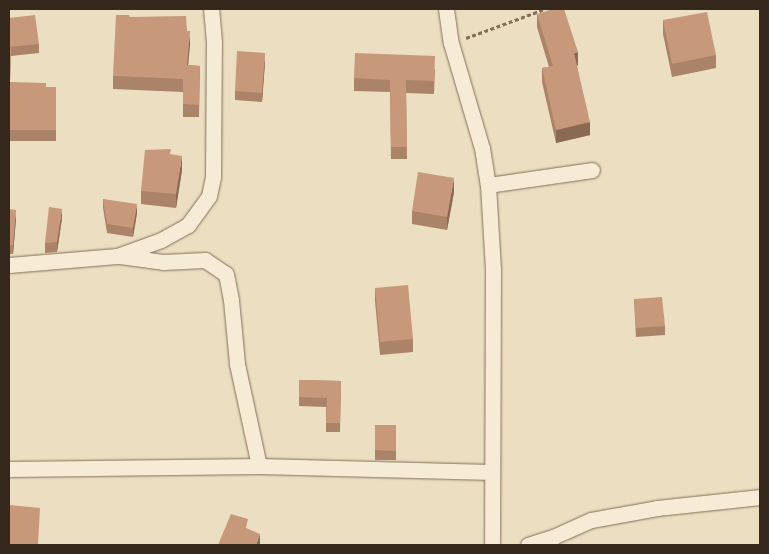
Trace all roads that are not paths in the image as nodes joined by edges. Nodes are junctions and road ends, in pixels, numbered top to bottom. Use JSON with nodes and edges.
{"nodes":[{"id":1,"x":211,"y":9,"type":"edge"},
{"id":2,"x":446,"y":9,"type":"edge"},
{"id":3,"x":592,"y":170,"type":"dead end"},
{"id":4,"x":488,"y":185,"type":"junction"},
{"id":5,"x":117,"y":256,"type":"junction"},
{"id":6,"x":9,"y":265,"type":"edge"},
{"id":7,"x":258,"y":466,"type":"junction"},
{"id":8,"x":9,"y":469,"type":"edge"},
{"id":9,"x":492,"y":472,"type":"junction"},
{"id":10,"x":760,"y":497,"type":"edge"},
{"id":11,"x":492,"y":545,"type":"edge"},
{"id":12,"x":528,"y":545,"type":"edge"}],
"edges":[{"from":1,"to":5,"type":"street"},
{"from":2,"to":4,"type":"street"},
{"from":3,"to":4,"type":"street"},
{"from":4,"to":9,"type":"street"},
{"from":5,"to":6,"type":"street"},
{"from":5,"to":7,"type":"street"},
{"from":7,"to":8,"type":"street"},
{"from":7,"to":9,"type":"street"},
{"from":9,"to":11,"type":"street"},
{"from":10,"to":12,"type":"street"}]}
